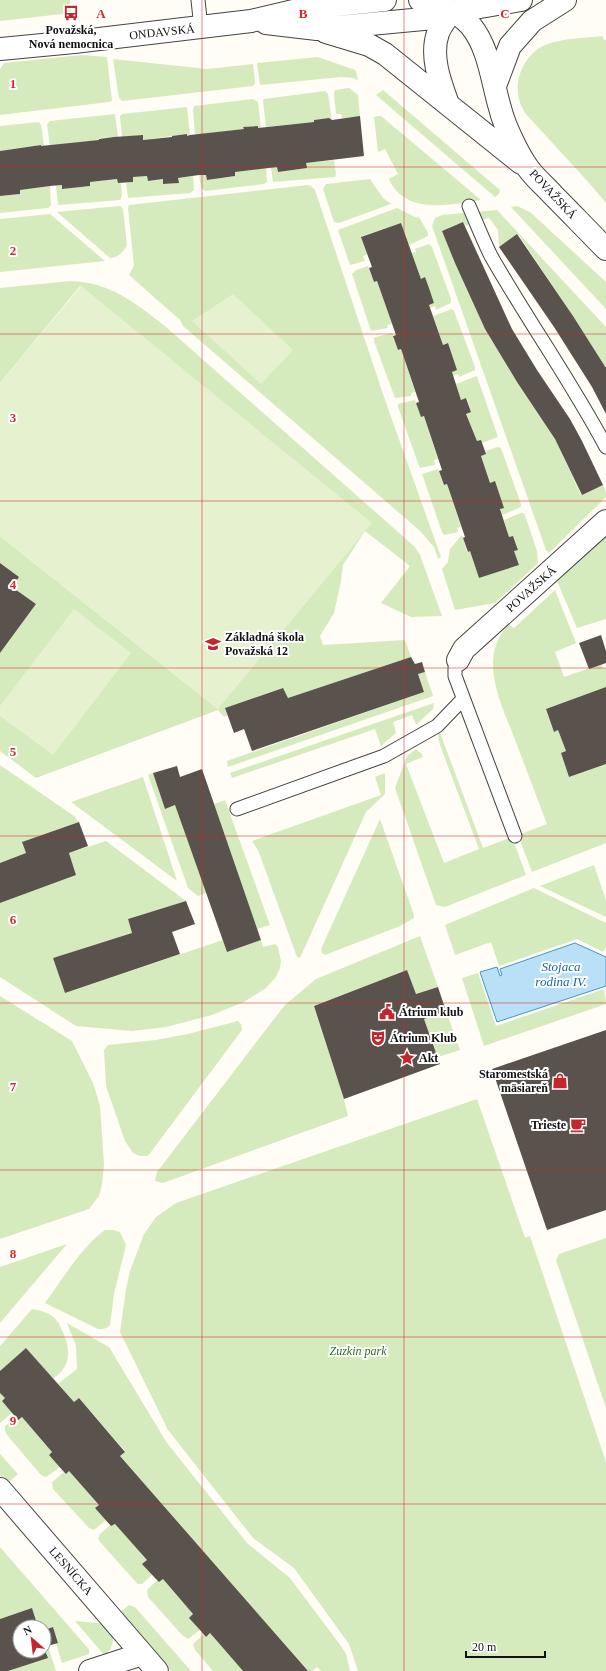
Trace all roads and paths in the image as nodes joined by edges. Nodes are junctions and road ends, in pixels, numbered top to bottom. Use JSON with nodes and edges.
{"nodes":[{"id":1,"x":198,"y":0,"type":"edge"},
{"id":2,"x":385,"y":0,"type":"edge"},
{"id":3,"x":420,"y":0,"type":"edge"},
{"id":4,"x":521,"y":0,"type":"edge"},
{"id":5,"x":565,"y":0,"type":"edge"},
{"id":6,"x":451,"y":12,"type":"junction"},
{"id":7,"x":251,"y":21,"type":"junction"},
{"id":8,"x":201,"y":28,"type":"junction"},
{"id":9,"x":316,"y":29,"type":"junction"},
{"id":10,"x":0,"y":49,"type":"edge"},
{"id":11,"x":495,"y":86,"type":"junction"},
{"id":12,"x":448,"y":104,"type":"junction"},
{"id":13,"x":528,"y":168,"type":"junction"},
{"id":14,"x":469,"y":206,"type":"dead end"},
{"id":15,"x":606,"y":249,"type":"edge"},
{"id":16,"x":606,"y":447,"type":"edge"},
{"id":17,"x":606,"y":521,"type":"edge"},
{"id":18,"x":458,"y":660,"type":"joint"},
{"id":19,"x":463,"y":700,"type":"junction"},
{"id":20,"x":237,"y":809,"type":"dead end"},
{"id":21,"x":515,"y":836,"type":"dead end"},
{"id":22,"x":0,"y":1489,"type":"edge"},
{"id":23,"x":142,"y":1654,"type":"junction"},
{"id":24,"x":90,"y":1671,"type":"edge"},
{"id":25,"x":157,"y":1671,"type":"edge"}],
"edges":[{"from":1,"to":8,"type":"lane"},
{"from":2,"to":7,"type":"street","name":"ONDAVSKÁ"},
{"from":3,"to":6,"type":"street"},
{"from":4,"to":6,"type":"street","name":"ONDAVSKÁ"},
{"from":5,"to":11,"type":"street"},
{"from":6,"to":9,"type":"street","name":"ONDAVSKÁ"},
{"from":6,"to":11,"type":"street","name":"POVAŽSKÁ"},
{"from":6,"to":12,"type":"street"},
{"from":7,"to":8,"type":"street","name":"ONDAVSKÁ"},
{"from":7,"to":9,"type":"street","name":"ONDAVSKÁ"},
{"from":8,"to":10,"type":"street","name":"ONDAVSKÁ"},
{"from":9,"to":12,"type":"street"},
{"from":11,"to":13,"type":"street","name":"POVAŽSKÁ"},
{"from":12,"to":13,"type":"street"},
{"from":13,"to":15,"type":"street","name":"POVAŽSKÁ"},
{"from":14,"to":16,"type":"lane"},
{"from":17,"to":18,"type":"street","name":"POVAŽSKÁ"},
{"from":18,"to":19,"type":"lane"},
{"from":19,"to":20,"type":"lane"},
{"from":19,"to":21,"type":"lane"},
{"from":22,"to":23,"type":"street","name":"LESNÍCKA"},
{"from":23,"to":24,"type":"street"},
{"from":23,"to":25,"type":"street","name":"LESNÍCKA"}]}
